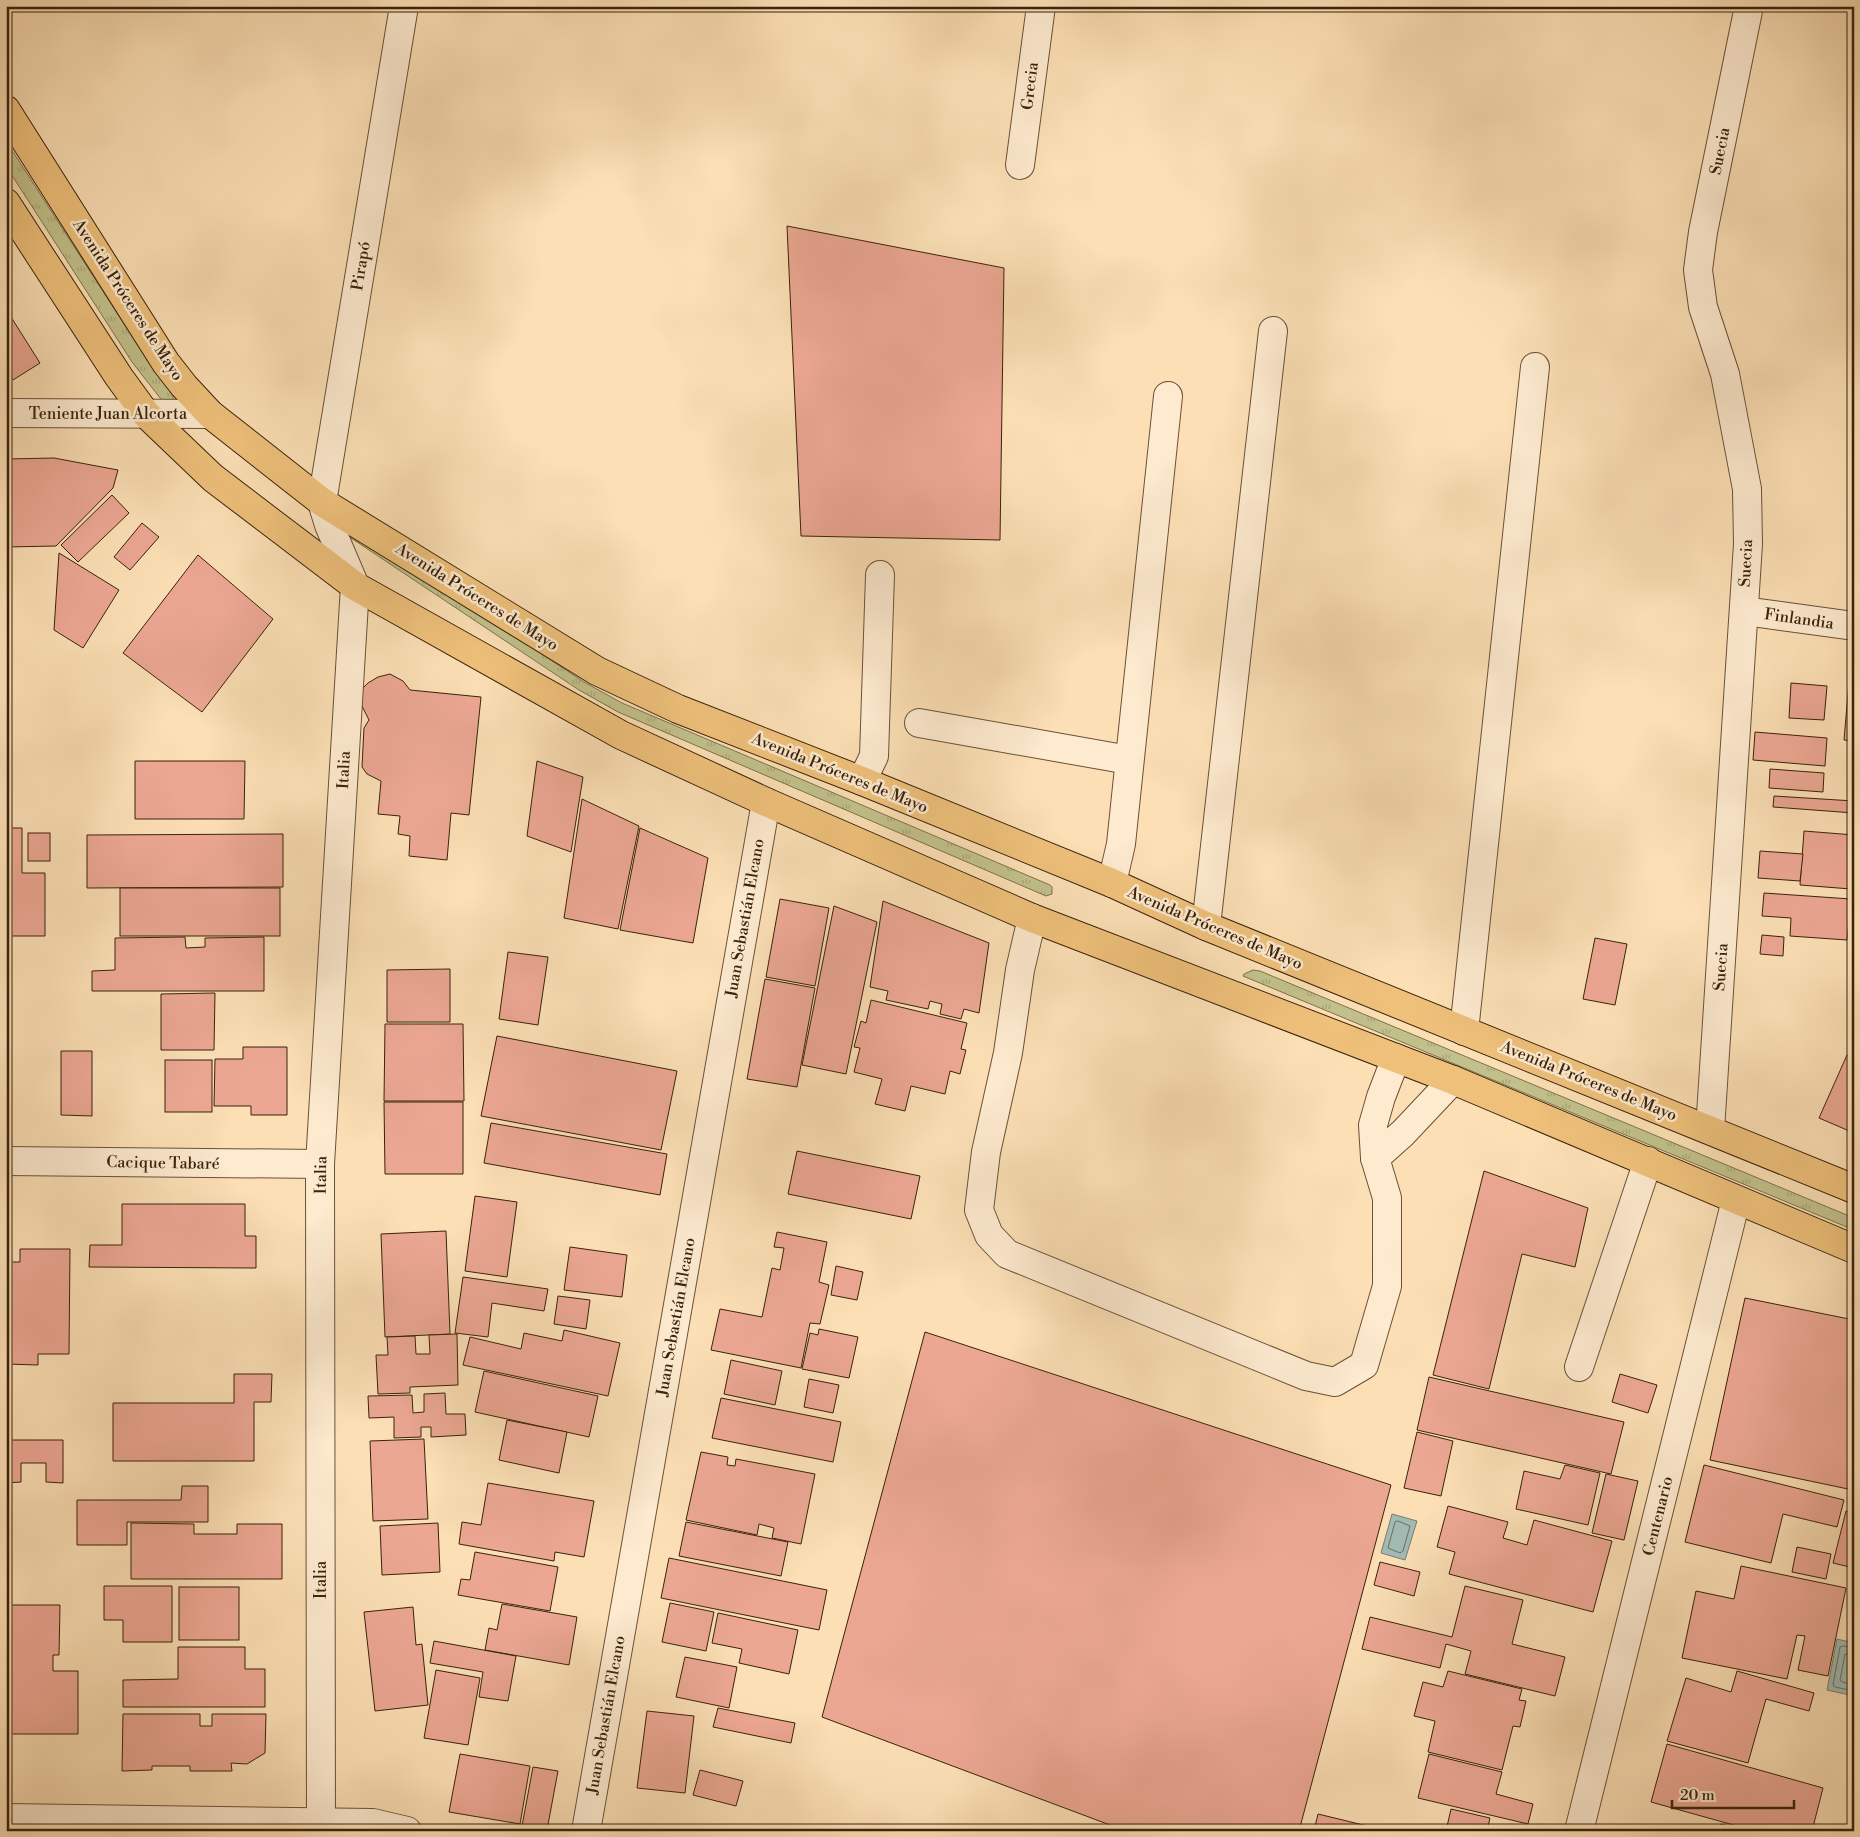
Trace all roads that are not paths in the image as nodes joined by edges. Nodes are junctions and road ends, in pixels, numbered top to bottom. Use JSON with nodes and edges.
{"nodes":[{"id":1,"x":404,"y":6,"type":"edge"},
{"id":2,"x":1041,"y":6,"type":"edge"},
{"id":3,"x":1749,"y":6,"type":"edge"},
{"id":4,"x":6,"y":110,"type":"edge"},
{"id":5,"x":1020,"y":165,"type":"dead end"},
{"id":6,"x":6,"y":203,"type":"edge"},
{"id":7,"x":1274,"y":330,"type":"dead end"},
{"id":8,"x":1535,"y":367,"type":"dead end"},
{"id":9,"x":1168,"y":396,"type":"dead end"},
{"id":10,"x":6,"y":413,"type":"edge"},
{"id":11,"x":146,"y":414,"type":"junction"},
{"id":12,"x":210,"y":414,"type":"junction"},
{"id":13,"x":326,"y":513,"type":"junction"},
{"id":14,"x":880,"y":575,"type":"dead end"},
{"id":15,"x":355,"y":586,"type":"junction"},
{"id":16,"x":1744,"y":611,"type":"junction"},
{"id":17,"x":1854,"y":626,"type":"edge"},
{"id":18,"x":919,"y":723,"type":"dead end"},
{"id":19,"x":1129,"y":760,"type":"junction"},
{"id":20,"x":862,"y":782,"type":"junction"},
{"id":21,"x":766,"y":802,"type":"junction"},
{"id":22,"x":1112,"y":884,"type":"junction"},
{"id":23,"x":1032,"y":918,"type":"junction"},
{"id":24,"x":1206,"y":926,"type":"junction"},
{"id":25,"x":1464,"y":1031,"type":"junction"},
{"id":26,"x":1396,"y":1058,"type":"junction"},
{"id":27,"x":1453,"y":1080,"type":"junction"},
{"id":28,"x":1710,"y":1130,"type":"junction"},
{"id":29,"x":1375,"y":1158,"type":"junction"},
{"id":30,"x":6,"y":1161,"type":"edge"},
{"id":31,"x":1648,"y":1161,"type":"junction"},
{"id":32,"x":320,"y":1164,"type":"junction"},
{"id":33,"x":1854,"y":1189,"type":"edge"},
{"id":34,"x":1736,"y":1200,"type":"junction"},
{"id":35,"x":1854,"y":1249,"type":"edge"},
{"id":36,"x":1579,"y":1367,"type":"dead end"},
{"id":37,"x":6,"y":1818,"type":"edge"},
{"id":38,"x":321,"y":1826,"type":"edge"},
{"id":39,"x":407,"y":1831,"type":"edge"},
{"id":40,"x":586,"y":1831,"type":"edge"},
{"id":41,"x":1579,"y":1831,"type":"edge"}],
"edges":[{"from":1,"to":13,"type":"street","name":"Pirapó"},
{"from":2,"to":5,"type":"street","name":"Grecia"},
{"from":3,"to":16,"type":"street","name":"Suecia"},
{"from":4,"to":12,"type":"highway","name":"Avenida Próceres de Mayo"},
{"from":6,"to":11,"type":"highway"},
{"from":7,"to":24,"type":"street"},
{"from":8,"to":25,"type":"street"},
{"from":9,"to":19,"type":"street"},
{"from":10,"to":11,"type":"street","name":"Teniente Juan Alcorta"},
{"from":11,"to":12,"type":"street","name":"Teniente Juan Alcorta"},
{"from":11,"to":15,"type":"highway"},
{"from":12,"to":13,"type":"highway","name":"Avenida Próceres de Mayo"},
{"from":13,"to":15,"type":"street","name":"Italia"},
{"from":13,"to":20,"type":"highway","name":"Avenida Próceres de Mayo"},
{"from":14,"to":20,"type":"street"},
{"from":15,"to":21,"type":"highway"},
{"from":15,"to":32,"type":"street","name":"Italia"},
{"from":16,"to":17,"type":"street","name":"Finlandia"},
{"from":16,"to":28,"type":"street","name":"Suecia"},
{"from":18,"to":19,"type":"street"},
{"from":19,"to":22,"type":"street"},
{"from":20,"to":22,"type":"highway","name":"Avenida Próceres de Mayo"},
{"from":21,"to":23,"type":"highway"},
{"from":21,"to":40,"type":"street","name":"Juan Sebastián Elcano"},
{"from":22,"to":24,"type":"highway","name":"Avenida Próceres de Mayo"},
{"from":23,"to":26,"type":"highway"},
{"from":23,"to":29,"type":"street"},
{"from":24,"to":25,"type":"highway","name":"Avenida Próceres de Mayo"},
{"from":25,"to":28,"type":"highway","name":"Avenida Próceres de Mayo"},
{"from":26,"to":27,"type":"highway"},
{"from":26,"to":29,"type":"street"},
{"from":27,"to":29,"type":"street"},
{"from":27,"to":31,"type":"highway"},
{"from":28,"to":33,"type":"highway","name":"Avenida Próceres de Mayo"},
{"from":30,"to":32,"type":"street","name":"Cacique Tabaré"},
{"from":31,"to":34,"type":"highway"},
{"from":31,"to":36,"type":"street"},
{"from":32,"to":38,"type":"street","name":"Italia"},
{"from":34,"to":35,"type":"highway"},
{"from":34,"to":41,"type":"street","name":"Centenario"},
{"from":37,"to":38,"type":"street"},
{"from":38,"to":39,"type":"street"}]}
